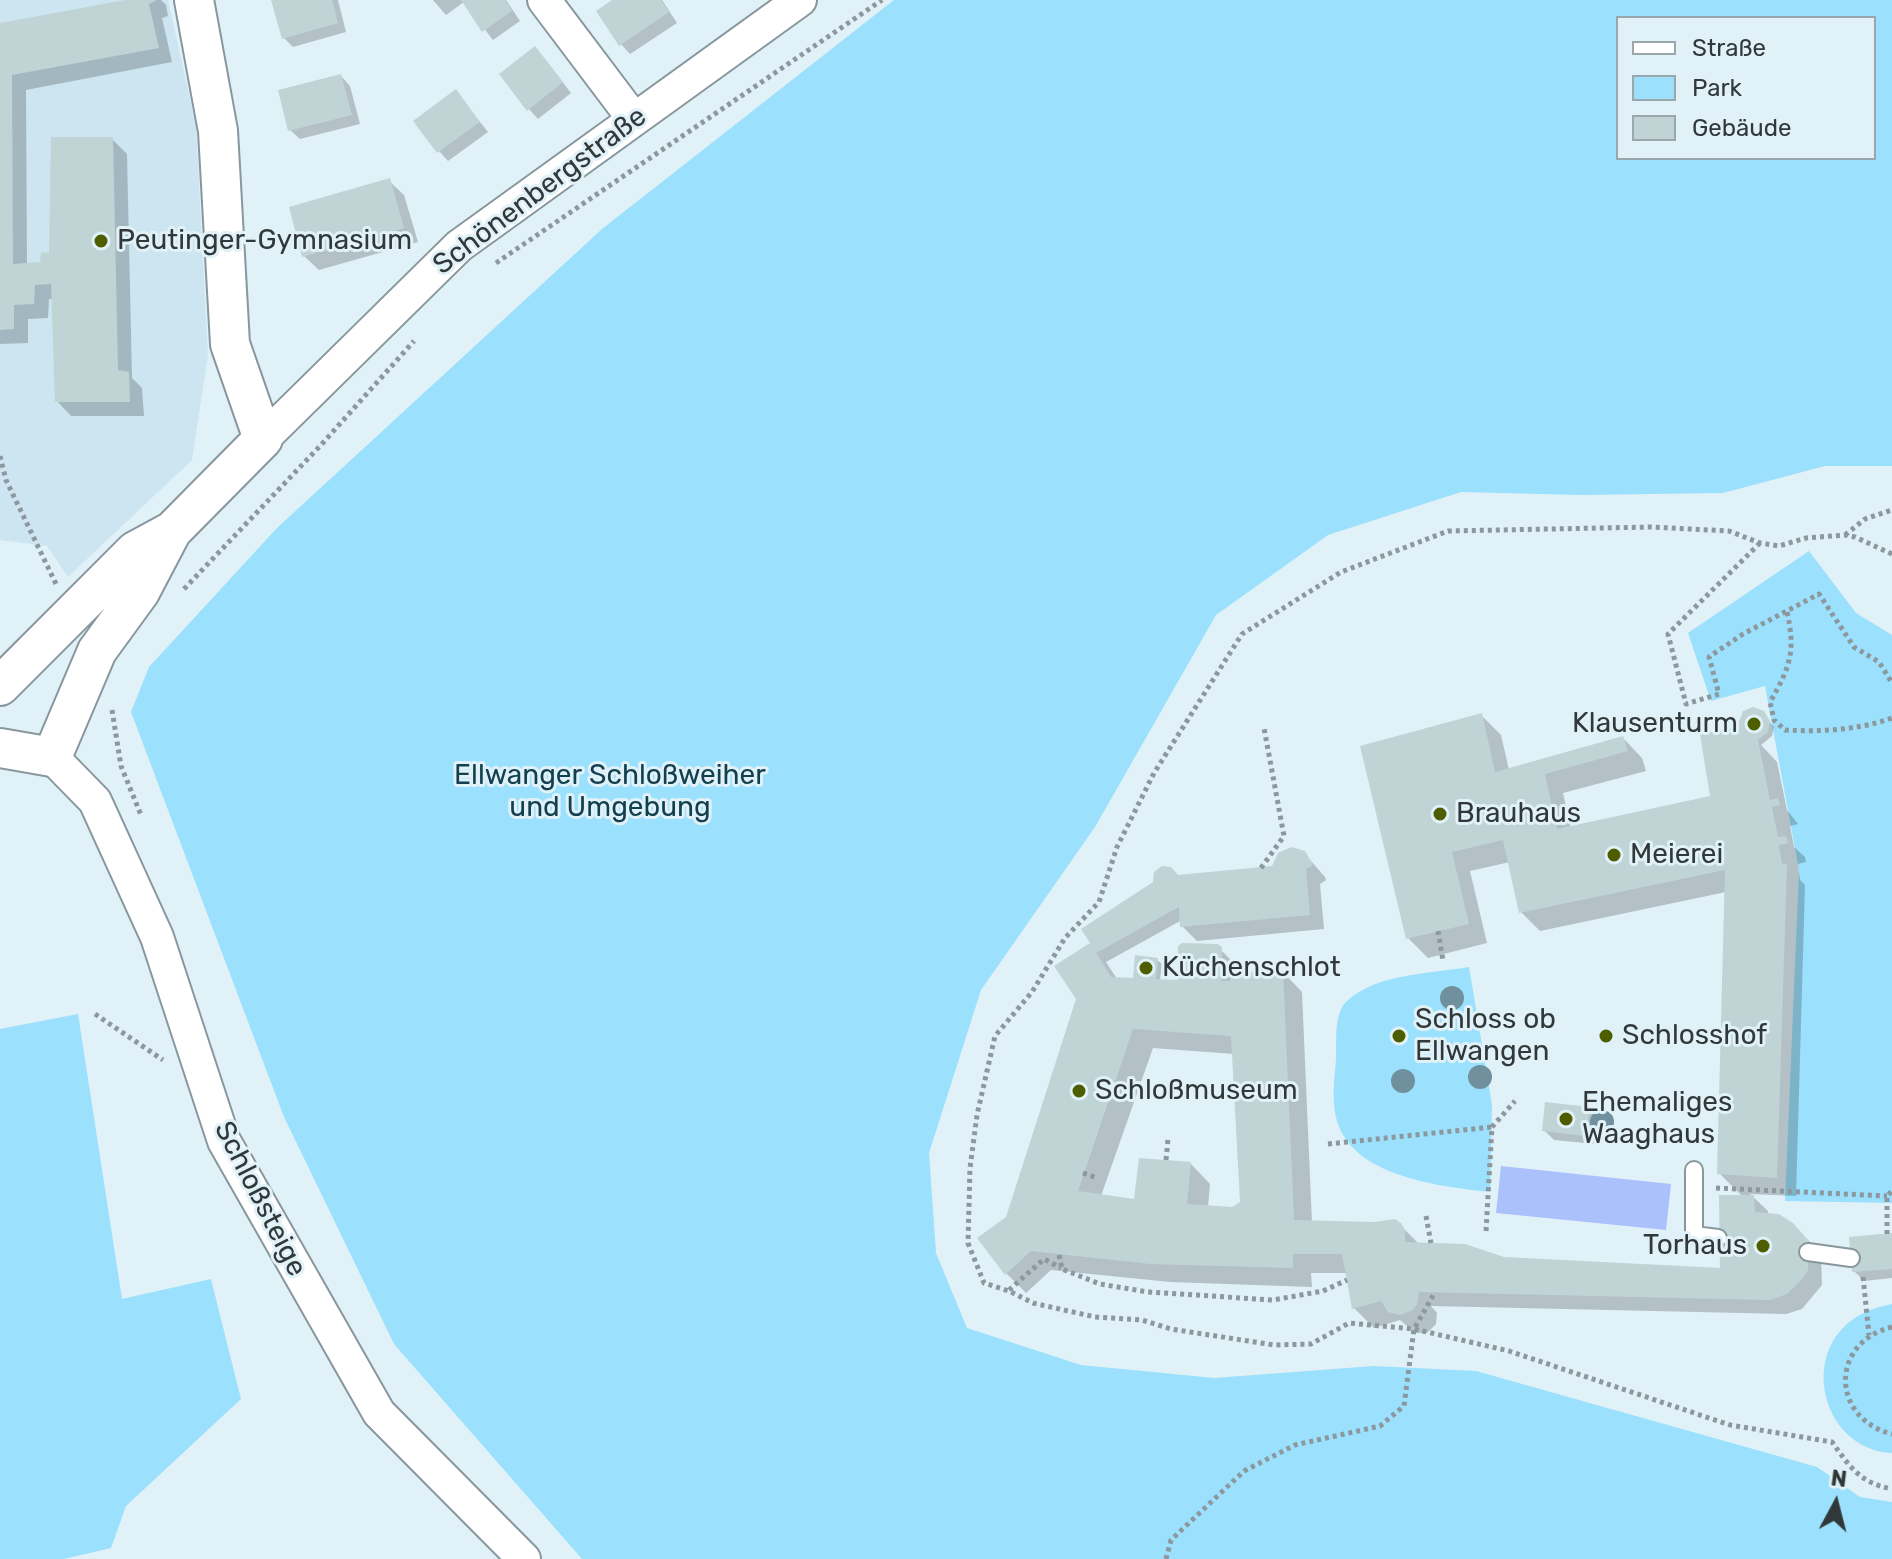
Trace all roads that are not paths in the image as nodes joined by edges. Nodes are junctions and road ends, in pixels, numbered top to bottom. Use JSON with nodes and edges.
{"nodes":[{"id":1,"x":194,"y":0,"type":"edge"},
{"id":2,"x":544,"y":0,"type":"edge"},
{"id":3,"x":800,"y":0,"type":"edge"},
{"id":4,"x":633,"y":118,"type":"junction"},
{"id":5,"x":263,"y":439,"type":"junction"},
{"id":6,"x":172,"y":531,"type":"junction"},
{"id":7,"x":0,"y":686,"type":"edge"},
{"id":8,"x":0,"y":748,"type":"edge"},
{"id":9,"x":52,"y":757,"type":"junction"},
{"id":10,"x":1694,"y":1179,"type":"road end"},
{"id":11,"x":1718,"y":1238,"type":"dead end"},
{"id":12,"x":1808,"y":1252,"type":"dead end"},
{"id":13,"x":1851,"y":1258,"type":"dead end"},
{"id":14,"x":524,"y":1559,"type":"edge"}],
"edges":[{"from":1,"to":5,"type":"street"},
{"from":2,"to":4,"type":"street"},
{"from":3,"to":4,"type":"street","name":"Schönenbergstraße"},
{"from":4,"to":5,"type":"street","name":"Schönenbergstraße"},
{"from":5,"to":6,"type":"street"},
{"from":6,"to":7,"type":"street"},
{"from":6,"to":9,"type":"street"},
{"from":8,"to":9,"type":"street"},
{"from":9,"to":14,"type":"street","name":"Schloßsteige"},
{"from":10,"to":11,"type":"lane"},
{"from":12,"to":13,"type":"lane"}]}
